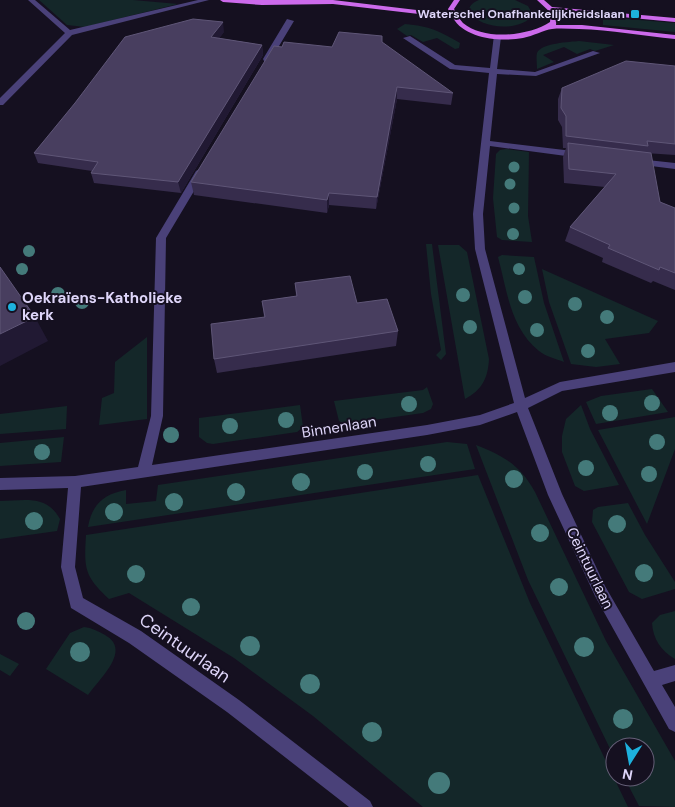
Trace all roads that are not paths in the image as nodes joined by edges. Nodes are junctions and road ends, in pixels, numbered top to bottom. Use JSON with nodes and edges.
{"nodes":[{"id":1,"x":31,"y":0,"type":"edge"},
{"id":2,"x":206,"y":0,"type":"edge"},
{"id":3,"x":223,"y":0,"type":"edge"},
{"id":4,"x":457,"y":0,"type":"edge"},
{"id":5,"x":540,"y":0,"type":"edge"},
{"id":6,"x":553,"y":9,"type":"junction"},
{"id":7,"x":452,"y":16,"type":"junction"},
{"id":8,"x":675,"y":20,"type":"edge"},
{"id":9,"x":290,"y":21,"type":"dead end"},
{"id":10,"x":551,"y":27,"type":"junction"},
{"id":11,"x":69,"y":33,"type":"junction"},
{"id":12,"x":497,"y":37,"type":"junction"},
{"id":13,"x":675,"y":37,"type":"edge"},
{"id":14,"x":407,"y":38,"type":"dead end"},
{"id":15,"x":596,"y":53,"type":"dead end"},
{"id":16,"x":260,"y":71,"type":"edge"},
{"id":17,"x":494,"y":71,"type":"junction"},
{"id":18,"x":0,"y":103,"type":"edge"},
{"id":19,"x":486,"y":143,"type":"junction"},
{"id":20,"x":589,"y":156,"type":"edge"},
{"id":21,"x":627,"y":160,"type":"edge"},
{"id":22,"x":206,"y":163,"type":"edge"},
{"id":23,"x":675,"y":166,"type":"edge"},
{"id":24,"x":675,"y":367,"type":"edge"},
{"id":25,"x":521,"y":406,"type":"junction"},
{"id":26,"x":143,"y":473,"type":"junction"},
{"id":27,"x":75,"y":482,"type":"junction"},
{"id":28,"x":0,"y":484,"type":"edge"},
{"id":29,"x":675,"y":673,"type":"edge"},
{"id":30,"x":651,"y":680,"type":"junction"},
{"id":31,"x":675,"y":723,"type":"edge"},
{"id":32,"x":364,"y":807,"type":"edge"}],
"edges":[{"from":1,"to":11,"type":"street"},
{"from":2,"to":11,"type":"street"},
{"from":3,"to":7,"type":"main road"},
{"from":4,"to":7,"type":"main road"},
{"from":5,"to":6,"type":"main road"},
{"from":6,"to":8,"type":"main road"},
{"from":6,"to":10,"type":"main road"},
{"from":7,"to":12,"type":"main road"},
{"from":9,"to":16,"type":"street"},
{"from":10,"to":12,"type":"main road"},
{"from":10,"to":13,"type":"main road"},
{"from":11,"to":18,"type":"street"},
{"from":12,"to":17,"type":"street","name":"Ceintuurlaan"},
{"from":14,"to":17,"type":"street"},
{"from":15,"to":17,"type":"street"},
{"from":17,"to":19,"type":"street","name":"Ceintuurlaan"},
{"from":19,"to":20,"type":"street"},
{"from":19,"to":25,"type":"street","name":"Ceintuurlaan"},
{"from":21,"to":23,"type":"street"},
{"from":22,"to":26,"type":"street"},
{"from":24,"to":25,"type":"street","name":"Binnenlaan"},
{"from":25,"to":26,"type":"street","name":"Binnenlaan"},
{"from":25,"to":30,"type":"street","name":"Ceintuurlaan"},
{"from":26,"to":27,"type":"street","name":"Binnenlaan"},
{"from":27,"to":28,"type":"street","name":"Binnenlaan"},
{"from":27,"to":32,"type":"street","name":"Ceintuurlaan"},
{"from":29,"to":30,"type":"street"},
{"from":30,"to":31,"type":"street","name":"Ceintuurlaan"}]}
